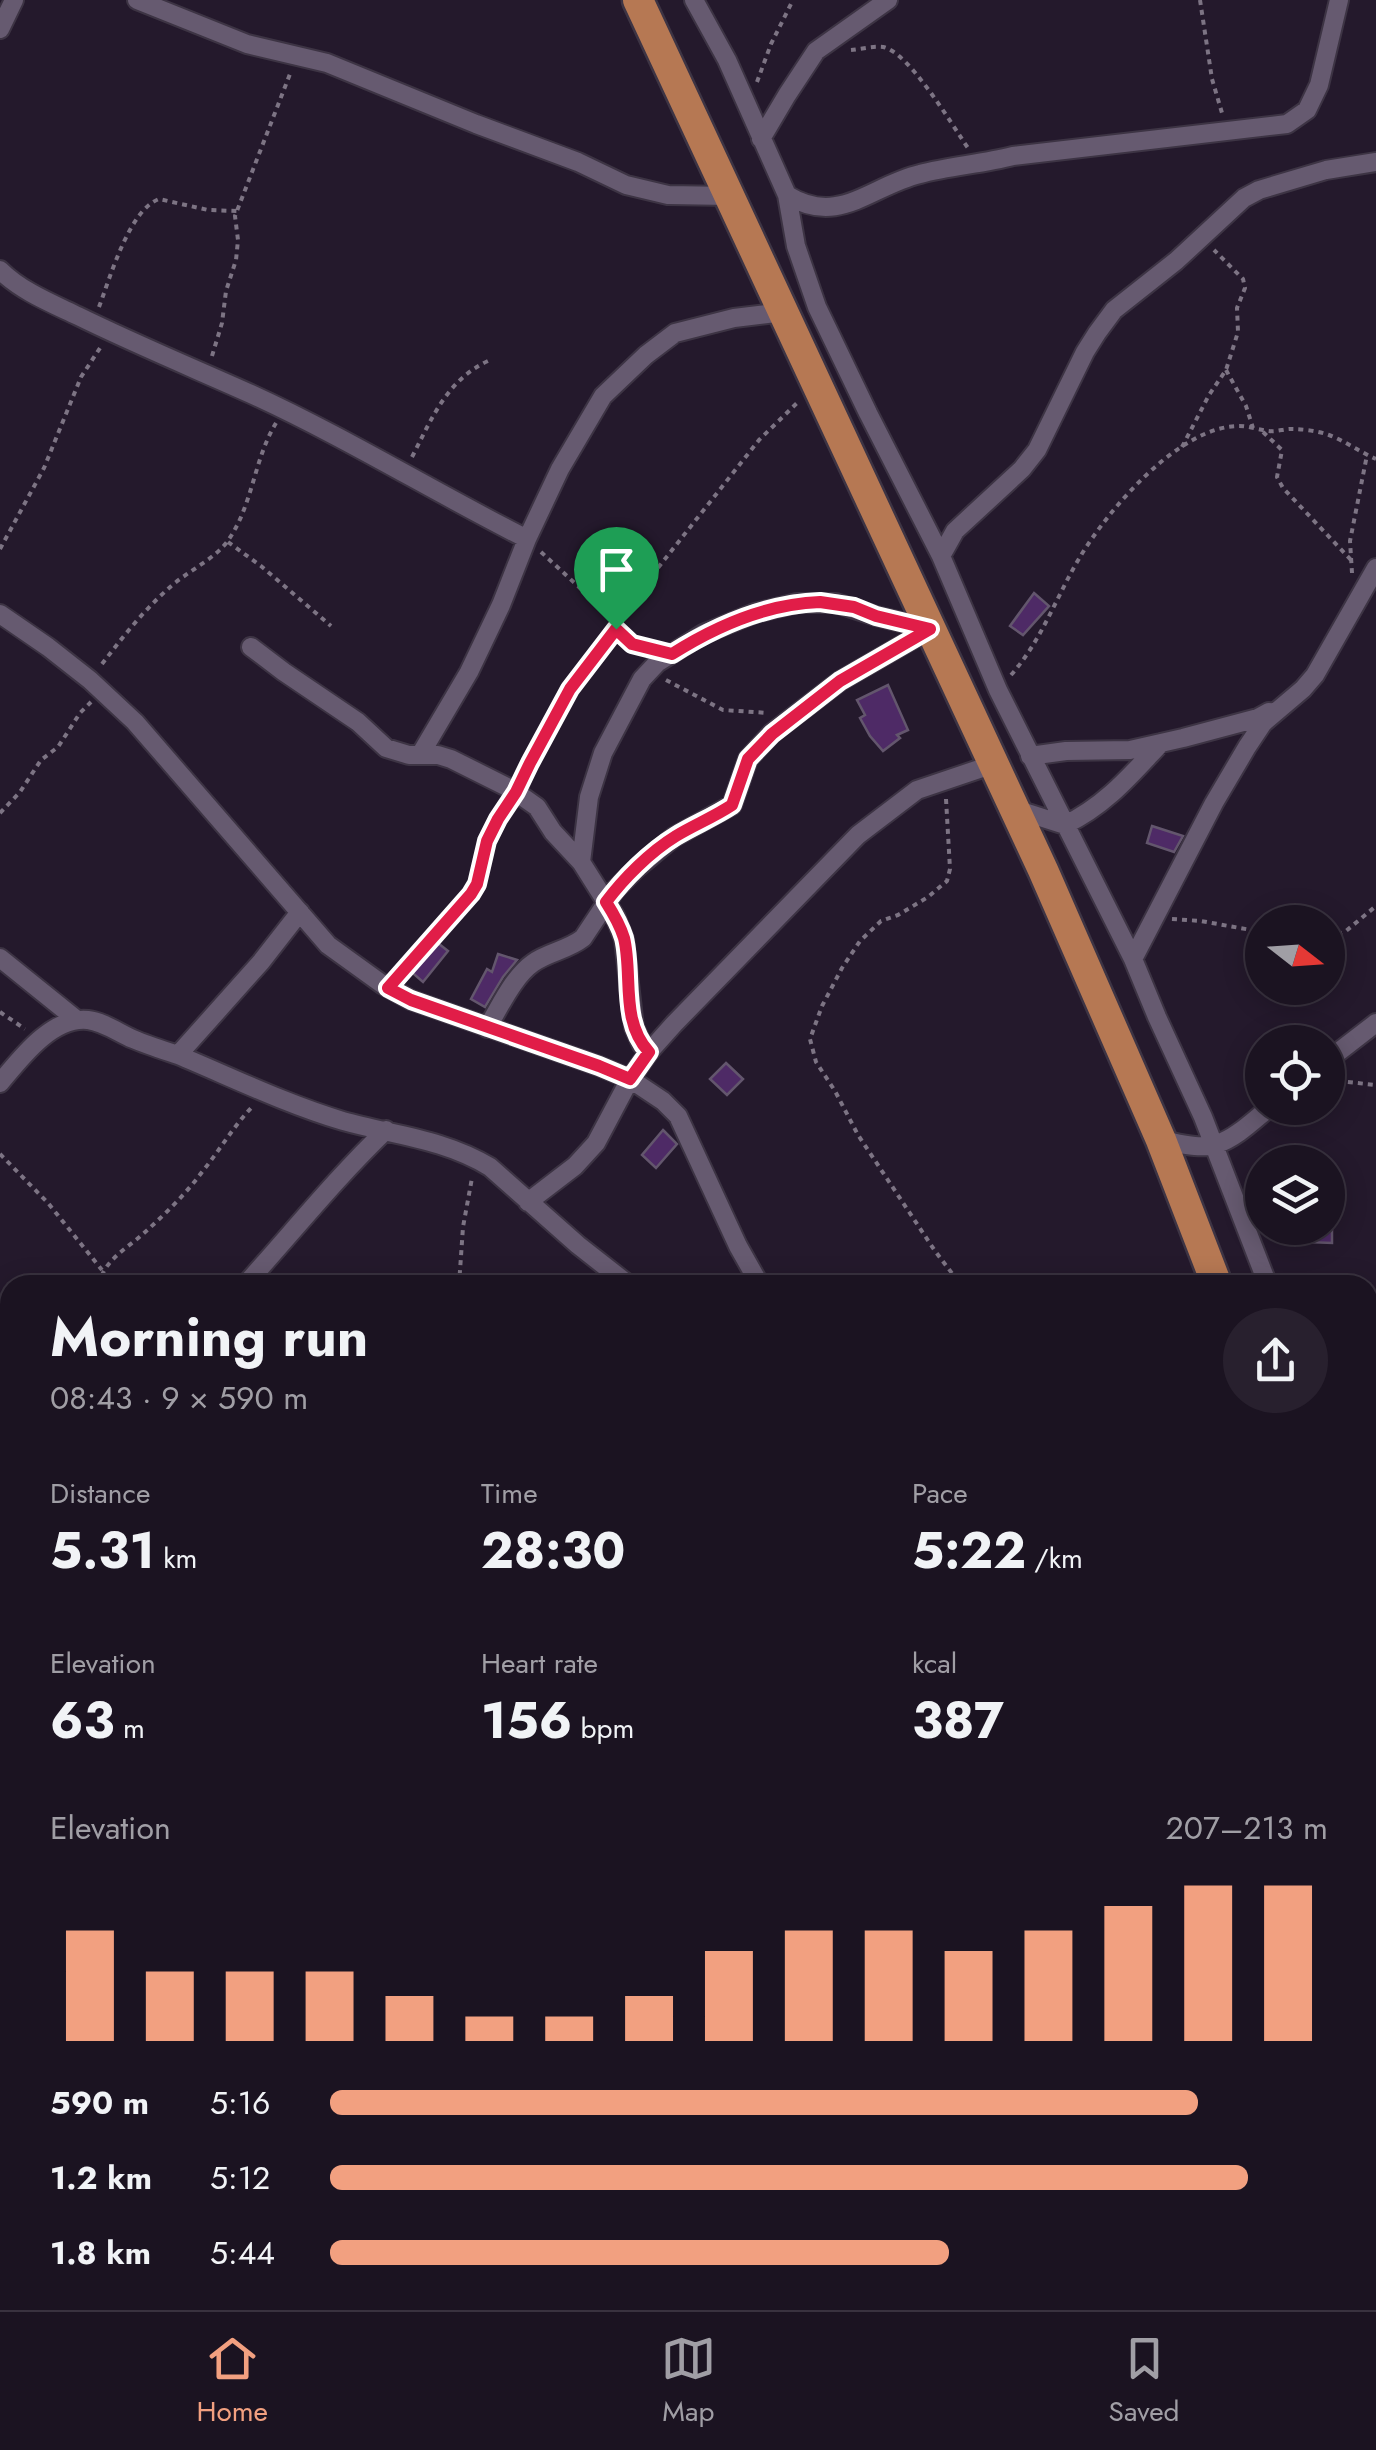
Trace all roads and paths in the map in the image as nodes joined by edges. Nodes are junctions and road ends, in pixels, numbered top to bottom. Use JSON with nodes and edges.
{"nodes":[{"id":1,"x":14,"y":0,"type":"edge"},
{"id":2,"x":137,"y":0,"type":"edge"},
{"id":3,"x":638,"y":0,"type":"edge"},
{"id":4,"x":694,"y":0,"type":"edge"},
{"id":5,"x":794,"y":0,"type":"edge"},
{"id":6,"x":888,"y":0,"type":"edge"},
{"id":7,"x":1200,"y":0,"type":"edge"},
{"id":8,"x":1339,"y":0,"type":"edge"},
{"id":9,"x":0,"y":29,"type":"edge"},
{"id":10,"x":816,"y":52,"type":"junction"},
{"id":11,"x":296,"y":56,"type":"junction"},
{"id":12,"x":747,"y":106,"type":"junction"},
{"id":13,"x":1227,"y":132,"type":"junction"},
{"id":14,"x":762,"y":139,"type":"junction"},
{"id":15,"x":1376,"y":162,"type":"edge"},
{"id":16,"x":980,"y":164,"type":"junction"},
{"id":17,"x":787,"y":195,"type":"junction"},
{"id":18,"x":730,"y":196,"type":"junction"},
{"id":19,"x":237,"y":211,"type":"junction"},
{"id":20,"x":1201,"y":240,"type":"junction"},
{"id":21,"x":0,"y":270,"type":"edge"},
{"id":22,"x":784,"y":312,"type":"junction"},
{"id":23,"x":93,"y":324,"type":"junction"},
{"id":24,"x":114,"y":334,"type":"junction"},
{"id":25,"x":488,"y":361,"type":"dead end"},
{"id":26,"x":1226,"y":370,"type":"junction"},
{"id":27,"x":206,"y":374,"type":"junction"},
{"id":28,"x":817,"y":384,"type":"junction"},
{"id":29,"x":284,"y":410,"type":"junction"},
{"id":30,"x":1256,"y":428,"type":"junction"},
{"id":31,"x":1182,"y":447,"type":"junction"},
{"id":32,"x":1367,"y":455,"type":"junction"},
{"id":33,"x":1376,"y":459,"type":"edge"},
{"id":34,"x":398,"y":470,"type":"junction"},
{"id":35,"x":526,"y":539,"type":"junction"},
{"id":36,"x":228,"y":542,"type":"junction"},
{"id":37,"x":0,"y":549,"type":"edge"},
{"id":38,"x":941,"y":556,"type":"junction"},
{"id":39,"x":1352,"y":560,"type":"junction"},
{"id":40,"x":1368,"y":580,"type":"edge"},
{"id":41,"x":0,"y":614,"type":"edge"},
{"id":42,"x":331,"y":626,"type":"dead end"},
{"id":43,"x":616,"y":629,"type":"junction"},
{"id":44,"x":930,"y":629,"type":"junction"},
{"id":45,"x":251,"y":647,"type":"dead end"},
{"id":46,"x":672,"y":654,"type":"junction"},
{"id":47,"x":648,"y":670,"type":"junction"},
{"id":48,"x":96,"y":686,"type":"junction"},
{"id":49,"x":998,"y":690,"type":"junction"},
{"id":50,"x":1283,"y":704,"type":"junction"},
{"id":51,"x":800,"y":712,"type":"junction"},
{"id":52,"x":1161,"y":743,"type":"junction"},
{"id":53,"x":420,"y":756,"type":"junction"},
{"id":54,"x":1030,"y":756,"type":"junction"},
{"id":55,"x":994,"y":764,"type":"junction"},
{"id":56,"x":948,"y":780,"type":"junction"},
{"id":57,"x":516,"y":792,"type":"junction"},
{"id":58,"x":1015,"y":809,"type":"junction"},
{"id":59,"x":0,"y":813,"type":"edge"},
{"id":60,"x":1065,"y":825,"type":"junction"},
{"id":61,"x":581,"y":862,"type":"junction"},
{"id":62,"x":606,"y":902,"type":"junction"},
{"id":63,"x":1376,"y":906,"type":"edge"},
{"id":64,"x":300,"y":912,"type":"junction"},
{"id":65,"x":1152,"y":920,"type":"junction"},
{"id":66,"x":1245,"y":929,"type":"edge"},
{"id":67,"x":1345,"y":931,"type":"edge"},
{"id":68,"x":0,"y":958,"type":"edge"},
{"id":69,"x":1133,"y":958,"type":"junction"},
{"id":70,"x":388,"y":988,"type":"junction"},
{"id":71,"x":0,"y":1012,"type":"edge"},
{"id":72,"x":78,"y":1020,"type":"junction"},
{"id":73,"x":1376,"y":1023,"type":"edge"},
{"id":74,"x":487,"y":1028,"type":"junction"},
{"id":75,"x":40,"y":1038,"type":"junction"},
{"id":76,"x":1345,"y":1047,"type":"edge"},
{"id":77,"x":649,"y":1052,"type":"junction"},
{"id":78,"x":178,"y":1054,"type":"junction"},
{"id":79,"x":630,"y":1079,"type":"junction"},
{"id":80,"x":1345,"y":1082,"type":"edge"},
{"id":81,"x":0,"y":1083,"type":"edge"},
{"id":82,"x":1376,"y":1085,"type":"edge"},
{"id":83,"x":268,"y":1095,"type":"junction"},
{"id":84,"x":1248,"y":1125,"type":"edge"},
{"id":85,"x":386,"y":1130,"type":"junction"},
{"id":86,"x":1161,"y":1140,"type":"junction"},
{"id":87,"x":1214,"y":1145,"type":"junction"},
{"id":88,"x":0,"y":1154,"type":"edge"},
{"id":89,"x":476,"y":1159,"type":"junction"},
{"id":90,"x":528,"y":1202,"type":"junction"},
{"id":91,"x":103,"y":1271,"type":"junction"},
{"id":92,"x":102,"y":1275,"type":"edge"},
{"id":93,"x":254,"y":1275,"type":"edge"},
{"id":94,"x":460,"y":1275,"type":"edge"},
{"id":95,"x":617,"y":1275,"type":"edge"},
{"id":96,"x":754,"y":1275,"type":"edge"},
{"id":97,"x":953,"y":1275,"type":"edge"},
{"id":98,"x":1213,"y":1275,"type":"edge"},
{"id":99,"x":1264,"y":1275,"type":"edge"}],
"edges":[{"from":1,"to":9,"type":"street"},
{"from":2,"to":11,"type":"street"},
{"from":3,"to":18,"type":"highway"},
{"from":4,"to":12,"type":"street"},
{"from":5,"to":12,"type":"path"},
{"from":6,"to":10,"type":"street"},
{"from":7,"to":13,"type":"path"},
{"from":8,"to":13,"type":"street"},
{"from":10,"to":14,"type":"street"},
{"from":10,"to":16,"type":"path"},
{"from":11,"to":18,"type":"street"},
{"from":11,"to":19,"type":"path"},
{"from":12,"to":14,"type":"street"},
{"from":13,"to":16,"type":"street"},
{"from":14,"to":17,"type":"street"},
{"from":15,"to":20,"type":"street"},
{"from":16,"to":17,"type":"street"},
{"from":17,"to":38,"type":"street"},
{"from":18,"to":22,"type":"highway"},
{"from":19,"to":23,"type":"path"},
{"from":19,"to":27,"type":"path"},
{"from":20,"to":26,"type":"path"},
{"from":20,"to":38,"type":"street"},
{"from":21,"to":23,"type":"street"},
{"from":22,"to":28,"type":"highway"},
{"from":22,"to":35,"type":"street"},
{"from":23,"to":24,"type":"street"},
{"from":24,"to":27,"type":"street"},
{"from":24,"to":37,"type":"path"},
{"from":25,"to":34,"type":"path"},
{"from":26,"to":30,"type":"path"},
{"from":26,"to":31,"type":"path"},
{"from":27,"to":29,"type":"street"},
{"from":28,"to":43,"type":"path"},
{"from":28,"to":44,"type":"highway"},
{"from":29,"to":34,"type":"street"},
{"from":29,"to":36,"type":"path"},
{"from":30,"to":31,"type":"path"},
{"from":30,"to":32,"type":"path"},
{"from":30,"to":39,"type":"path"},
{"from":31,"to":49,"type":"path"},
{"from":32,"to":33,"type":"path"},
{"from":32,"to":39,"type":"path"},
{"from":34,"to":35,"type":"street"},
{"from":35,"to":43,"type":"path"},
{"from":35,"to":53,"type":"street"},
{"from":36,"to":42,"type":"path"},
{"from":36,"to":48,"type":"path"},
{"from":38,"to":49,"type":"street"},
{"from":39,"to":40,"type":"path"},
{"from":40,"to":50,"type":"street"},
{"from":41,"to":48,"type":"street"},
{"from":43,"to":46,"type":"path"},
{"from":43,"to":57,"type":"path"},
{"from":44,"to":46,"type":"street"},
{"from":44,"to":51,"type":"street"},
{"from":44,"to":55,"type":"highway"},
{"from":45,"to":53,"type":"street"},
{"from":46,"to":47,"type":"street"},
{"from":47,"to":51,"type":"path"},
{"from":47,"to":61,"type":"street"},
{"from":48,"to":59,"type":"path"},
{"from":48,"to":64,"type":"street"},
{"from":49,"to":54,"type":"street"},
{"from":50,"to":52,"type":"street"},
{"from":50,"to":65,"type":"street"},
{"from":51,"to":62,"type":"street"},
{"from":52,"to":54,"type":"street"},
{"from":52,"to":60,"type":"street"},
{"from":53,"to":57,"type":"street"},
{"from":54,"to":60,"type":"street"},
{"from":55,"to":56,"type":"street"},
{"from":55,"to":58,"type":"highway"},
{"from":56,"to":77,"type":"street"},
{"from":56,"to":97,"type":"path"},
{"from":57,"to":61,"type":"street"},
{"from":57,"to":70,"type":"path"},
{"from":58,"to":60,"type":"street"},
{"from":58,"to":86,"type":"highway"},
{"from":60,"to":69,"type":"street"},
{"from":61,"to":62,"type":"street"},
{"from":62,"to":74,"type":"street"},
{"from":62,"to":77,"type":"street"},
{"from":63,"to":67,"type":"path"},
{"from":64,"to":70,"type":"street"},
{"from":64,"to":78,"type":"street"},
{"from":65,"to":66,"type":"path"},
{"from":65,"to":69,"type":"street"},
{"from":68,"to":72,"type":"street"},
{"from":69,"to":87,"type":"street"},
{"from":70,"to":74,"type":"street"},
{"from":71,"to":75,"type":"path"},
{"from":72,"to":75,"type":"street"},
{"from":72,"to":78,"type":"street"},
{"from":73,"to":76,"type":"street"},
{"from":74,"to":79,"type":"street"},
{"from":75,"to":81,"type":"street"},
{"from":77,"to":79,"type":"street"},
{"from":78,"to":83,"type":"street"},
{"from":79,"to":90,"type":"street"},
{"from":79,"to":96,"type":"street"},
{"from":80,"to":82,"type":"path"},
{"from":83,"to":85,"type":"street"},
{"from":83,"to":91,"type":"path"},
{"from":84,"to":87,"type":"street"},
{"from":85,"to":89,"type":"street"},
{"from":85,"to":93,"type":"street"},
{"from":86,"to":87,"type":"street"},
{"from":86,"to":98,"type":"highway"},
{"from":87,"to":99,"type":"street"},
{"from":88,"to":91,"type":"path"},
{"from":89,"to":90,"type":"street"},
{"from":89,"to":94,"type":"path"},
{"from":90,"to":95,"type":"street"},
{"from":91,"to":92,"type":"path"}]}
